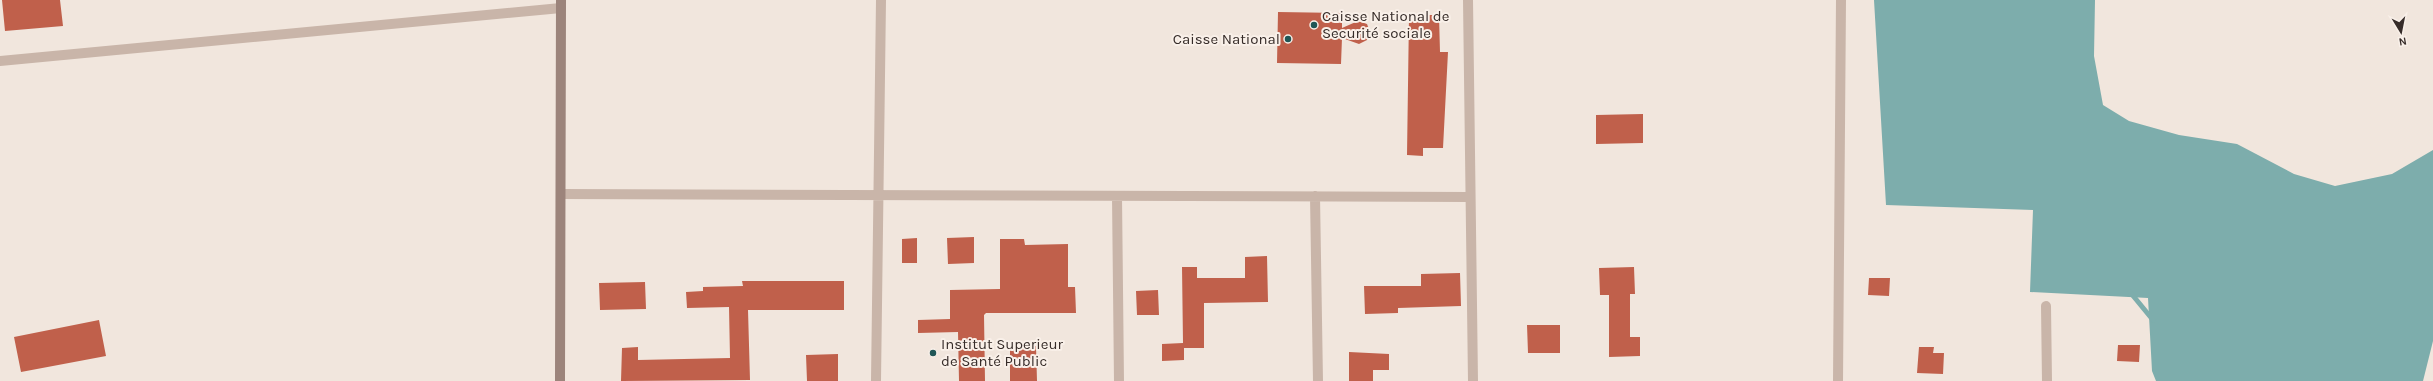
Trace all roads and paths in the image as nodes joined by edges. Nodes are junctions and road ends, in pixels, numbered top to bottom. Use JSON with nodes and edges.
{"nodes":[{"id":1,"x":881,"y":0,"type":"edge"},
{"id":2,"x":1468,"y":0,"type":"edge"},
{"id":3,"x":1841,"y":0,"type":"edge"},
{"id":4,"x":561,"y":4,"type":"edge"},
{"id":5,"x":0,"y":61,"type":"edge"},
{"id":6,"x":561,"y":194,"type":"junction"},
{"id":7,"x":878,"y":195,"type":"junction"},
{"id":8,"x":1117,"y":196,"type":"junction"},
{"id":9,"x":1315,"y":196,"type":"junction"},
{"id":10,"x":1469,"y":197,"type":"junction"},
{"id":11,"x":2046,"y":306,"type":"dead end"},
{"id":12,"x":560,"y":381,"type":"edge"},
{"id":13,"x":876,"y":381,"type":"edge"},
{"id":14,"x":1119,"y":381,"type":"edge"},
{"id":15,"x":1318,"y":381,"type":"edge"},
{"id":16,"x":1473,"y":381,"type":"edge"},
{"id":17,"x":1838,"y":381,"type":"edge"},
{"id":18,"x":2047,"y":381,"type":"edge"}],
"edges":[{"from":1,"to":7,"type":"street"},
{"from":2,"to":10,"type":"street"},
{"from":3,"to":17,"type":"street"},
{"from":4,"to":5,"type":"street"},
{"from":4,"to":6,"type":"main road"},
{"from":6,"to":7,"type":"street"},
{"from":6,"to":12,"type":"main road"},
{"from":7,"to":8,"type":"street"},
{"from":7,"to":13,"type":"street"},
{"from":8,"to":9,"type":"street"},
{"from":8,"to":14,"type":"street"},
{"from":9,"to":10,"type":"street"},
{"from":9,"to":15,"type":"street"},
{"from":10,"to":16,"type":"street"},
{"from":11,"to":18,"type":"street"}]}
